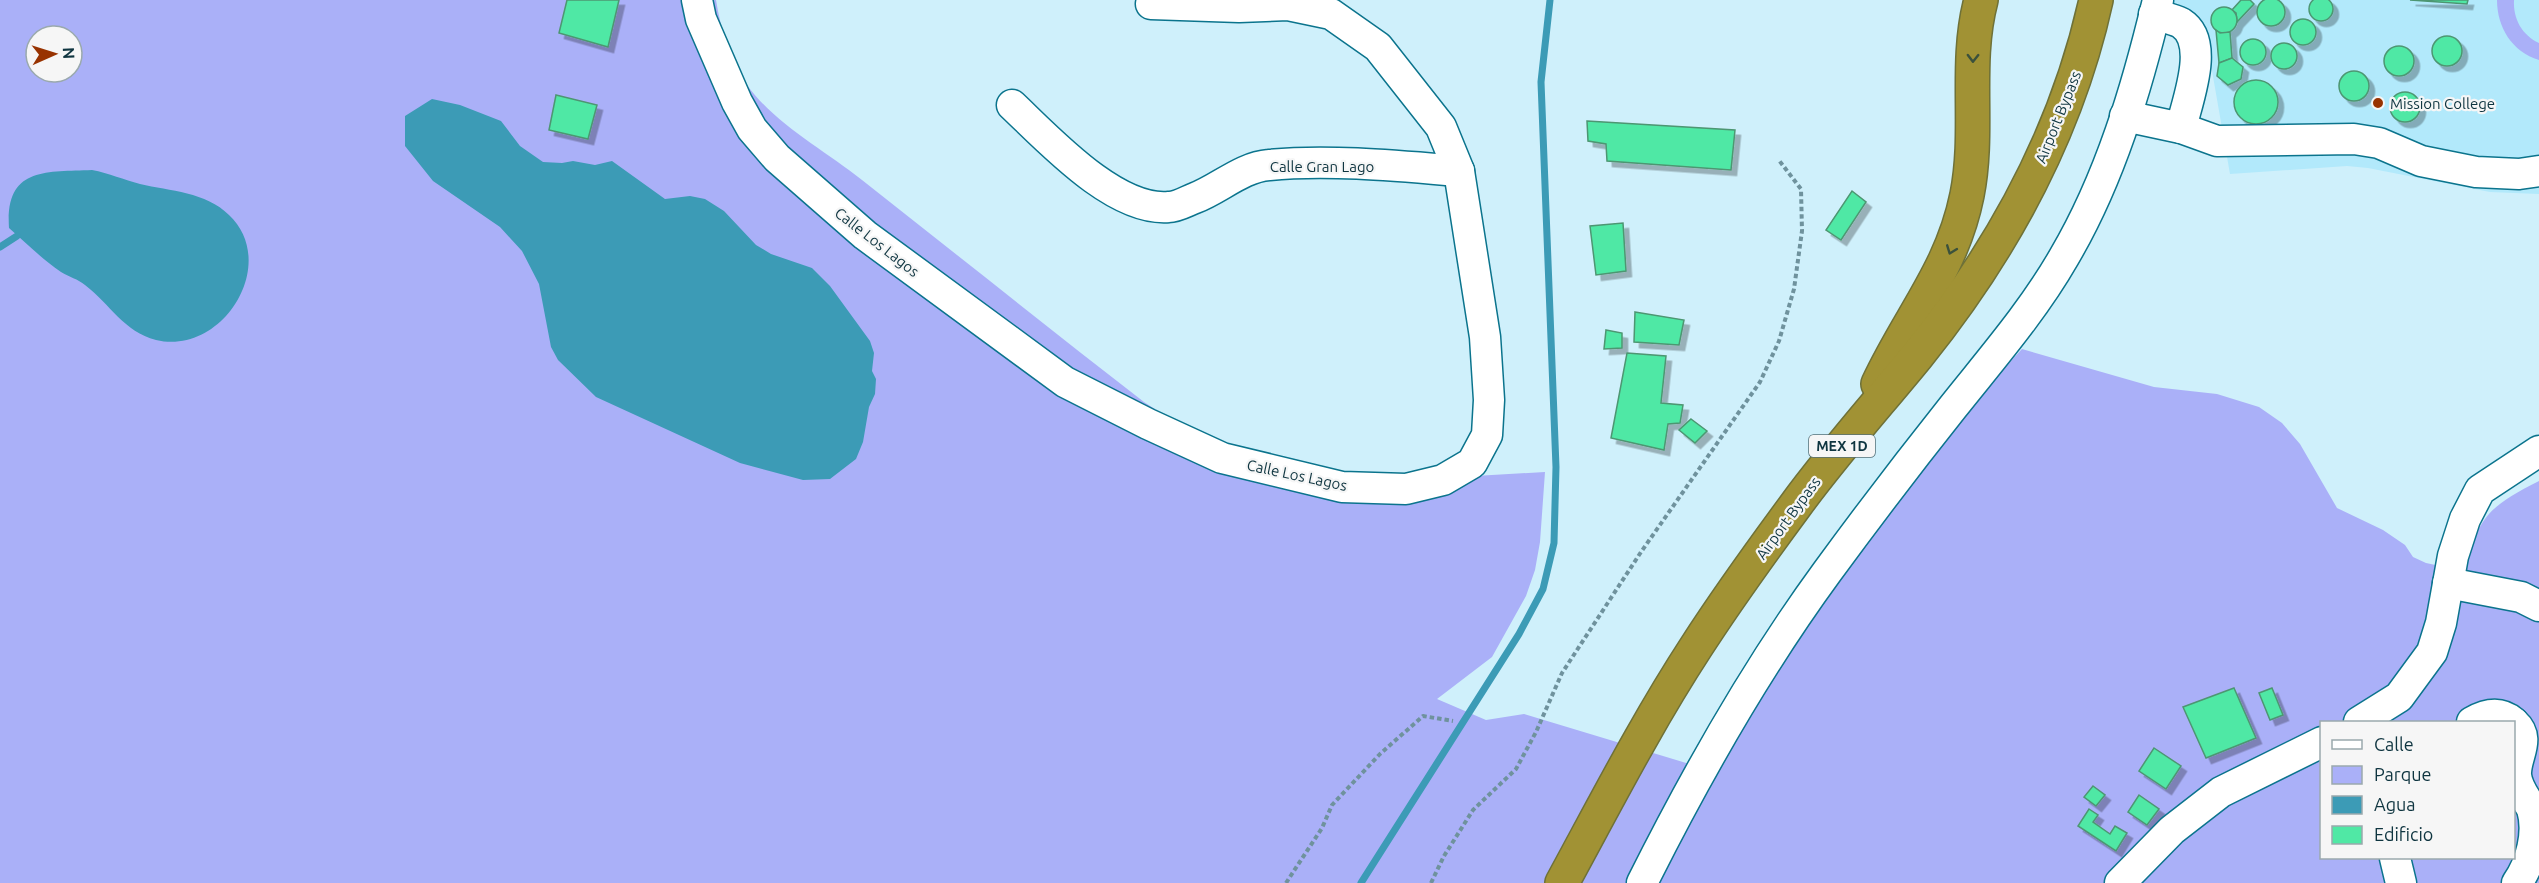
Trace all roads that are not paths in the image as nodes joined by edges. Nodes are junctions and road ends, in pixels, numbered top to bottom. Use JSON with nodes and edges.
{"nodes":[{"id":1,"x":698,"y":0,"type":"edge"},
{"id":2,"x":1981,"y":0,"type":"edge"},
{"id":3,"x":2096,"y":0,"type":"edge"},
{"id":4,"x":2108,"y":0,"type":"edge"},
{"id":5,"x":1152,"y":4,"type":"dead end"},
{"id":6,"x":2156,"y":7,"type":"edge"},
{"id":7,"x":1012,"y":105,"type":"dead end"},
{"id":8,"x":2125,"y":116,"type":"junction"},
{"id":9,"x":2181,"y":128,"type":"junction"},
{"id":10,"x":1460,"y":171,"type":"junction"},
{"id":11,"x":2539,"y":171,"type":"edge"},
{"id":12,"x":1860,"y":422,"type":"junction"},
{"id":13,"x":2539,"y":451,"type":"edge"},
{"id":14,"x":2448,"y":583,"type":"junction"},
{"id":15,"x":2539,"y":606,"type":"edge"},
{"id":16,"x":2362,"y":721,"type":"edge"},
{"id":17,"x":2475,"y":721,"type":"edge"},
{"id":18,"x":2509,"y":721,"type":"edge"},
{"id":19,"x":2515,"y":724,"type":"edge"},
{"id":20,"x":2320,"y":742,"type":"edge"},
{"id":21,"x":2395,"y":859,"type":"edge"},
{"id":22,"x":1562,"y":883,"type":"edge"},
{"id":23,"x":1582,"y":883,"type":"edge"},
{"id":24,"x":1642,"y":883,"type":"edge"},
{"id":25,"x":2120,"y":883,"type":"edge"},
{"id":26,"x":2401,"y":883,"type":"edge"},
{"id":27,"x":2517,"y":883,"type":"edge"}],
"edges":[{"from":1,"to":10,"type":"street","name":"Calle Los Lagos"},
{"from":2,"to":12,"type":"highway","one_way":true},
{"from":3,"to":12,"type":"highway","name":"Airport Bypass","number":"MEX 1D"},
{"from":4,"to":23,"type":"highway","name":"Airport Bypass","number":"MEX 1D"},
{"from":5,"to":10,"type":"street","name":"Calle Los Lagos"},
{"from":6,"to":8,"type":"street"},
{"from":6,"to":9,"type":"street"},
{"from":7,"to":10,"type":"street","name":"Calle Gran Lago"},
{"from":8,"to":9,"type":"street"},
{"from":8,"to":24,"type":"street"},
{"from":9,"to":11,"type":"street"},
{"from":12,"to":22,"type":"highway","name":"Airport Bypass","number":"MEX 1D"},
{"from":13,"to":14,"type":"street"},
{"from":14,"to":15,"type":"street"},
{"from":14,"to":16,"type":"street"},
{"from":17,"to":18,"type":"street"},
{"from":19,"to":27,"type":"street"},
{"from":20,"to":25,"type":"street"},
{"from":21,"to":26,"type":"street"}]}
